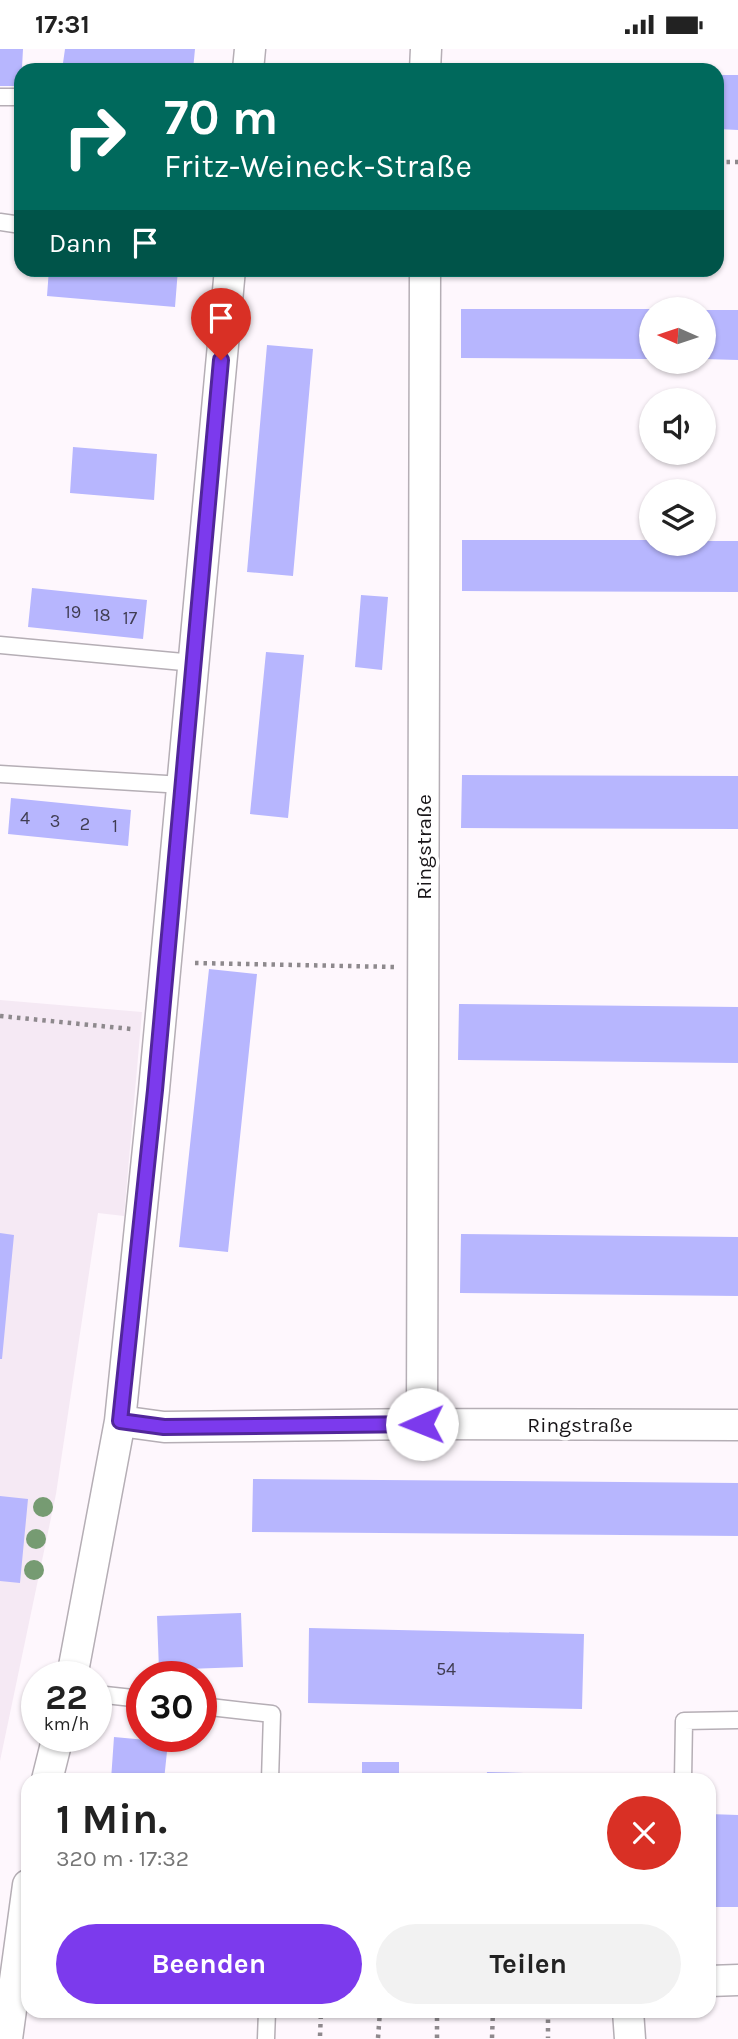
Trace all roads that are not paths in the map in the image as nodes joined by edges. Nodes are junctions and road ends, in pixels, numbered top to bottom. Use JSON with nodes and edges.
{"nodes":[{"id":1,"x":229,"y":277,"type":"edge"},
{"id":2,"x":425,"y":277,"type":"edge"},
{"id":3,"x":0,"y":645,"type":"edge"},
{"id":4,"x":194,"y":663,"type":"junction"},
{"id":5,"x":0,"y":774,"type":"edge"},
{"id":6,"x":183,"y":785,"type":"junction"},
{"id":7,"x":120,"y":1421,"type":"junction"},
{"id":8,"x":422,"y":1424,"type":"junction"},
{"id":9,"x":738,"y":1426,"type":"edge"},
{"id":10,"x":75,"y":1661,"type":"edge"},
{"id":11,"x":217,"y":1708,"type":"edge"},
{"id":12,"x":738,"y":1720,"type":"edge"},
{"id":13,"x":54,"y":1752,"type":"edge"},
{"id":14,"x":49,"y":1773,"type":"edge"},
{"id":15,"x":270,"y":1773,"type":"edge"},
{"id":16,"x":683,"y":1773,"type":"edge"},
{"id":17,"x":21,"y":1936,"type":"edge"},
{"id":18,"x":738,"y":1980,"type":"edge"},
{"id":19,"x":716,"y":1981,"type":"edge"},
{"id":20,"x":266,"y":2018,"type":"edge"},
{"id":21,"x":628,"y":2018,"type":"edge"},
{"id":22,"x":7,"y":2039,"type":"edge"},
{"id":23,"x":265,"y":2039,"type":"edge"},
{"id":24,"x":629,"y":2039,"type":"edge"}],
"edges":[{"from":1,"to":4,"type":"street"},
{"from":2,"to":8,"type":"street","name":"Ringstraße"},
{"from":3,"to":4,"type":"lane"},
{"from":4,"to":6,"type":"street"},
{"from":5,"to":6,"type":"lane"},
{"from":6,"to":7,"type":"street"},
{"from":7,"to":8,"type":"street","name":"Ringstraße"},
{"from":7,"to":10,"type":"street"},
{"from":8,"to":9,"type":"street","name":"Ringstraße"},
{"from":11,"to":15,"type":"lane"},
{"from":12,"to":16,"type":"lane"},
{"from":13,"to":14,"type":"street"},
{"from":17,"to":22,"type":"street"},
{"from":18,"to":19,"type":"street"},
{"from":20,"to":23,"type":"lane"},
{"from":21,"to":24,"type":"street"}]}
